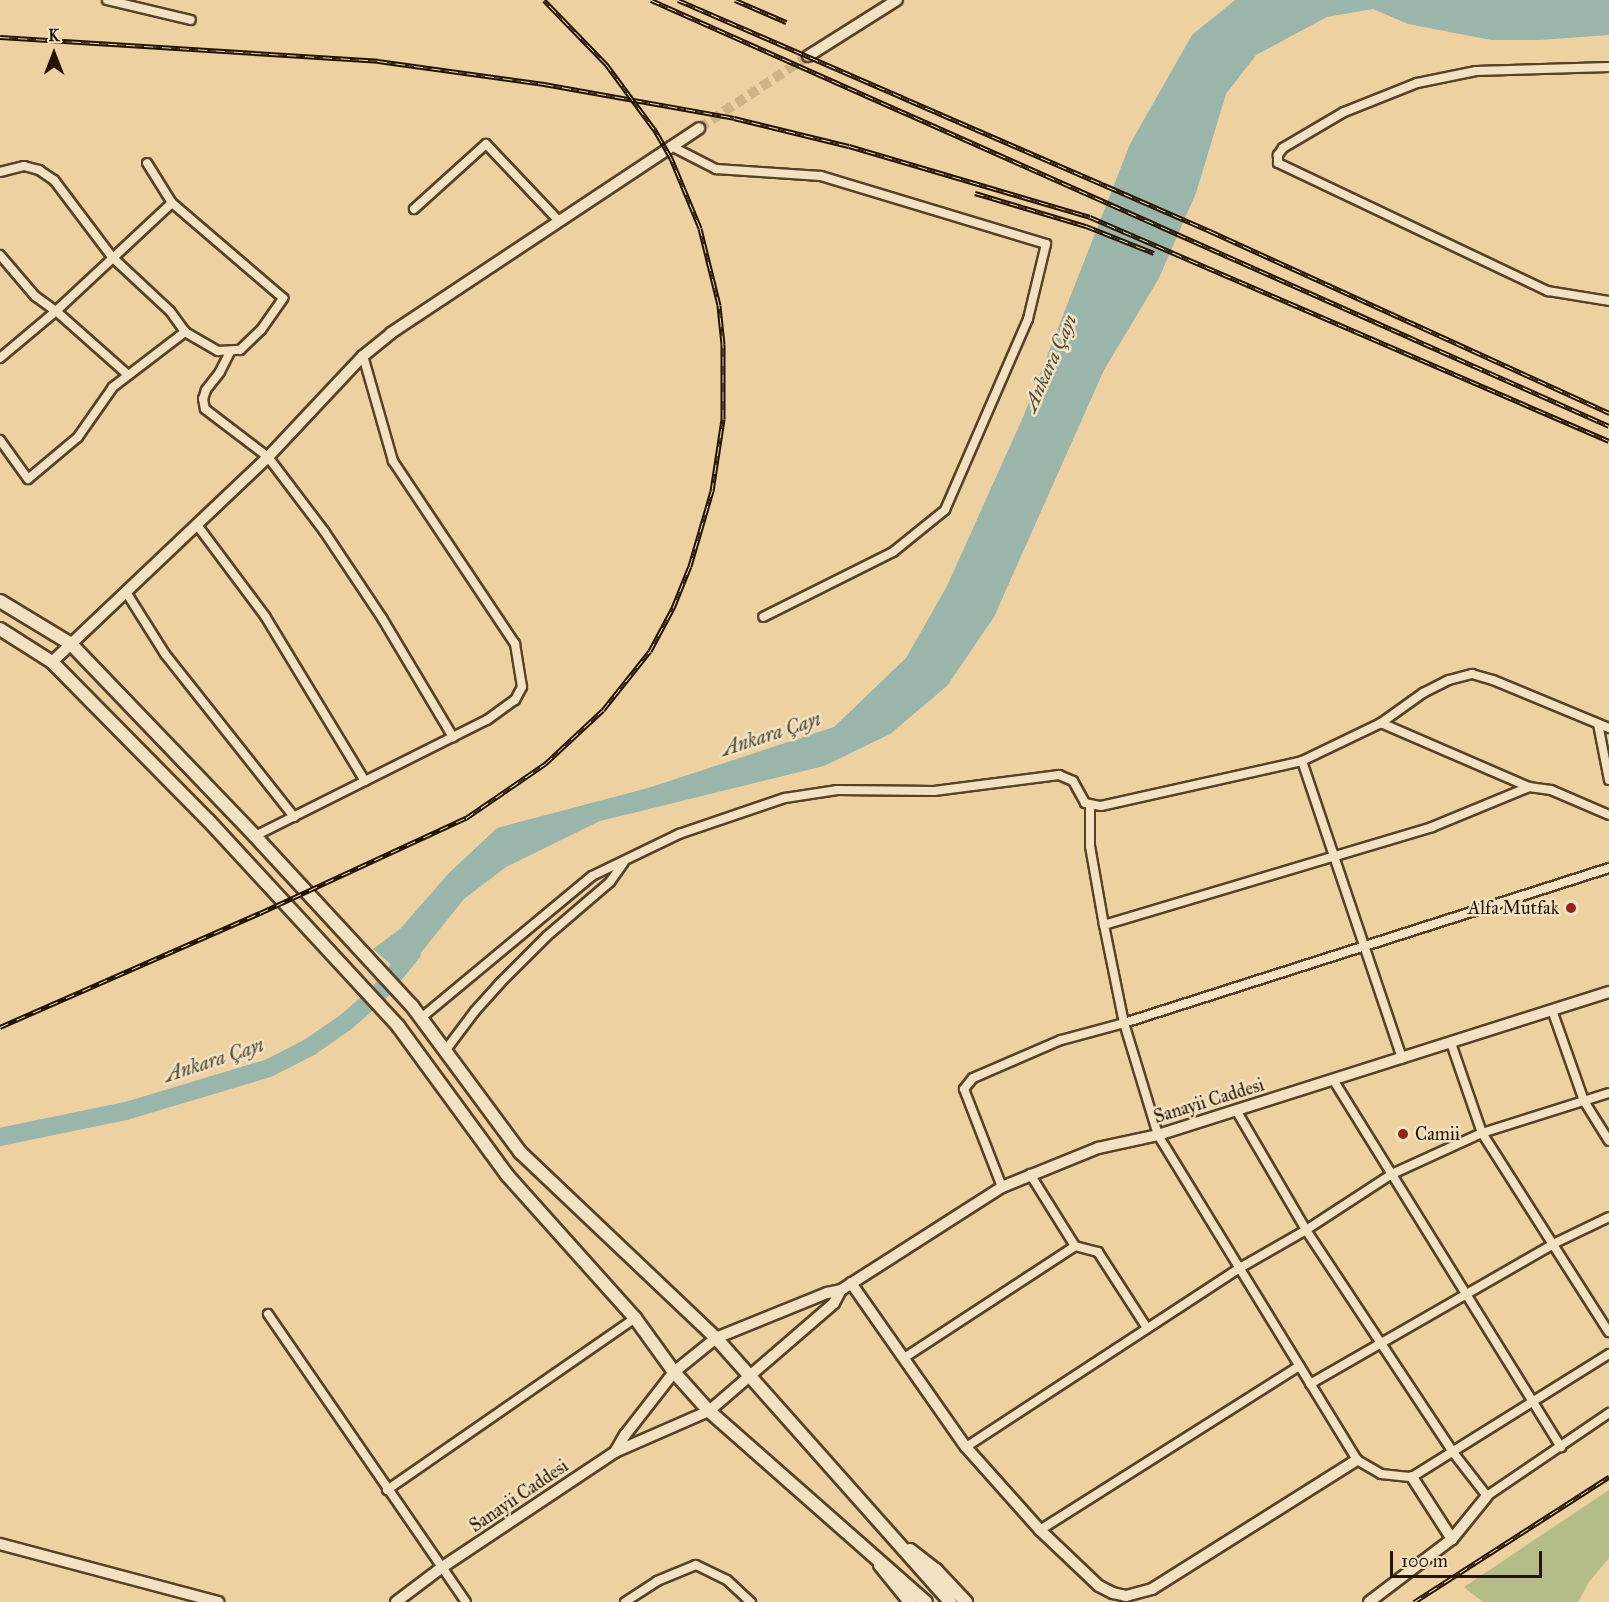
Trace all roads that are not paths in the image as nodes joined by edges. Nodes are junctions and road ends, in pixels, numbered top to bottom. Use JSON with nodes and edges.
{"nodes":[{"id":1,"x":107,"y":0,"type":"edge"},
{"id":2,"x":897,"y":0,"type":"edge"},
{"id":3,"x":190,"y":20,"type":"dead end"},
{"id":4,"x":808,"y":56,"type":"tunnel mouth"},
{"id":5,"x":1609,"y":67,"type":"edge"},
{"id":6,"x":699,"y":128,"type":"tunnel mouth"},
{"id":7,"x":671,"y":146,"type":"junction"},
{"id":8,"x":147,"y":163,"type":"dead end"},
{"id":9,"x":0,"y":172,"type":"edge"},
{"id":10,"x":172,"y":203,"type":"junction"},
{"id":11,"x":414,"y":208,"type":"dead end"},
{"id":12,"x":558,"y":220,"type":"junction"},
{"id":13,"x":0,"y":255,"type":"edge"},
{"id":14,"x":112,"y":256,"type":"junction"},
{"id":15,"x":1609,"y":301,"type":"edge"},
{"id":16,"x":56,"y":311,"type":"junction"},
{"id":17,"x":186,"y":332,"type":"junction"},
{"id":18,"x":230,"y":352,"type":"junction"},
{"id":19,"x":363,"y":356,"type":"junction"},
{"id":20,"x":0,"y":358,"type":"edge"},
{"id":21,"x":127,"y":375,"type":"junction"},
{"id":22,"x":0,"y":440,"type":"edge"},
{"id":23,"x":268,"y":458,"type":"junction"},
{"id":24,"x":197,"y":525,"type":"junction"},
{"id":25,"x":126,"y":592,"type":"junction"},
{"id":26,"x":0,"y":601,"type":"edge"},
{"id":27,"x":763,"y":617,"type":"dead end"},
{"id":28,"x":0,"y":629,"type":"edge"},
{"id":29,"x":71,"y":644,"type":"junction"},
{"id":30,"x":52,"y":662,"type":"junction"},
{"id":31,"x":1381,"y":723,"type":"junction"},
{"id":32,"x":1598,"y":724,"type":"junction"},
{"id":33,"x":1609,"y":728,"type":"edge"},
{"id":34,"x":453,"y":737,"type":"junction"},
{"id":35,"x":1302,"y":761,"type":"junction"},
{"id":36,"x":1609,"y":780,"type":"edge"},
{"id":37,"x":365,"y":781,"type":"junction"},
{"id":38,"x":1529,"y":787,"type":"junction"},
{"id":39,"x":1090,"y":806,"type":"junction"},
{"id":40,"x":1609,"y":815,"type":"edge"},
{"id":41,"x":294,"y":817,"type":"junction"},
{"id":42,"x":255,"y":836,"type":"junction"},
{"id":43,"x":1334,"y":855,"type":"junction"},
{"id":44,"x":624,"y":862,"type":"junction"},
{"id":45,"x":1609,"y":868,"type":"edge"},
{"id":46,"x":1104,"y":925,"type":"junction"},
{"id":47,"x":1363,"y":945,"type":"junction"},
{"id":48,"x":1609,"y":992,"type":"edge"},
{"id":49,"x":1552,"y":1010,"type":"junction"},
{"id":50,"x":421,"y":1018,"type":"junction"},
{"id":51,"x":1124,"y":1023,"type":"junction"},
{"id":52,"x":1451,"y":1043,"type":"junction"},
{"id":53,"x":445,"y":1051,"type":"junction"},
{"id":54,"x":1402,"y":1059,"type":"junction"},
{"id":55,"x":1334,"y":1081,"type":"junction"},
{"id":56,"x":1609,"y":1093,"type":"edge"},
{"id":57,"x":1584,"y":1101,"type":"junction"},
{"id":58,"x":1236,"y":1110,"type":"junction"},
{"id":59,"x":1482,"y":1133,"type":"junction"},
{"id":60,"x":1158,"y":1135,"type":"junction"},
{"id":61,"x":1609,"y":1141,"type":"edge"},
{"id":62,"x":1030,"y":1174,"type":"junction"},
{"id":63,"x":1392,"y":1174,"type":"junction"},
{"id":64,"x":1002,"y":1187,"type":"junction"},
{"id":65,"x":1609,"y":1217,"type":"edge"},
{"id":66,"x":1306,"y":1230,"type":"junction"},
{"id":67,"x":1553,"y":1244,"type":"junction"},
{"id":68,"x":1075,"y":1246,"type":"junction"},
{"id":69,"x":1238,"y":1269,"type":"junction"},
{"id":70,"x":846,"y":1286,"type":"junction"},
{"id":71,"x":1468,"y":1296,"type":"junction"},
{"id":72,"x":268,"y":1314,"type":"dead end"},
{"id":73,"x":635,"y":1318,"type":"junction"},
{"id":74,"x":1147,"y":1328,"type":"junction"},
{"id":75,"x":1609,"y":1332,"type":"edge"},
{"id":76,"x":716,"y":1338,"type":"junction"},
{"id":77,"x":1383,"y":1344,"type":"junction"},
{"id":78,"x":1609,"y":1354,"type":"edge"},
{"id":79,"x":904,"y":1358,"type":"junction"},
{"id":80,"x":1299,"y":1366,"type":"junction"},
{"id":81,"x":674,"y":1372,"type":"junction"},
{"id":82,"x":751,"y":1377,"type":"junction"},
{"id":83,"x":1310,"y":1384,"type":"junction"},
{"id":84,"x":1534,"y":1403,"type":"junction"},
{"id":85,"x":709,"y":1411,"type":"junction"},
{"id":86,"x":1609,"y":1413,"type":"edge"},
{"id":87,"x":966,"y":1447,"type":"junction"},
{"id":88,"x":1561,"y":1447,"type":"junction"},
{"id":89,"x":1452,"y":1451,"type":"junction"},
{"id":90,"x":615,"y":1452,"type":"junction"},
{"id":91,"x":1357,"y":1460,"type":"junction"},
{"id":92,"x":1412,"y":1477,"type":"junction"},
{"id":93,"x":387,"y":1490,"type":"junction"},
{"id":94,"x":1487,"y":1496,"type":"junction"},
{"id":95,"x":885,"y":1530,"type":"junction"},
{"id":96,"x":1040,"y":1530,"type":"junction"},
{"id":97,"x":1452,"y":1539,"type":"junction"},
{"id":98,"x":0,"y":1544,"type":"edge"},
{"id":99,"x":441,"y":1568,"type":"junction"},
{"id":100,"x":918,"y":1599,"type":"edge"},
{"id":101,"x":218,"y":1602,"type":"edge"},
{"id":102,"x":396,"y":1602,"type":"edge"},
{"id":103,"x":466,"y":1602,"type":"edge"},
{"id":104,"x":625,"y":1602,"type":"edge"},
{"id":105,"x":751,"y":1602,"type":"edge"},
{"id":106,"x":950,"y":1602,"type":"edge"},
{"id":107,"x":966,"y":1602,"type":"edge"},
{"id":108,"x":1369,"y":1602,"type":"edge"}],
"edges":[{"from":1,"to":3,"type":"street"},
{"from":2,"to":4,"type":"street"},
{"from":5,"to":15,"type":"street"},
{"from":6,"to":7,"type":"street"},
{"from":7,"to":12,"type":"street"},
{"from":7,"to":27,"type":"street"},
{"from":8,"to":10,"type":"street"},
{"from":9,"to":14,"type":"street"},
{"from":10,"to":14,"type":"street"},
{"from":10,"to":18,"type":"street"},
{"from":11,"to":12,"type":"street"},
{"from":12,"to":19,"type":"street"},
{"from":13,"to":16,"type":"street"},
{"from":14,"to":16,"type":"street"},
{"from":14,"to":17,"type":"street"},
{"from":16,"to":20,"type":"street"},
{"from":16,"to":21,"type":"street"},
{"from":17,"to":18,"type":"street"},
{"from":17,"to":21,"type":"street"},
{"from":18,"to":23,"type":"street"},
{"from":19,"to":23,"type":"street"},
{"from":19,"to":34,"type":"street"},
{"from":21,"to":22,"type":"street"},
{"from":23,"to":24,"type":"street"},
{"from":23,"to":34,"type":"street"},
{"from":24,"to":25,"type":"street"},
{"from":24,"to":37,"type":"street"},
{"from":25,"to":29,"type":"street"},
{"from":25,"to":41,"type":"street"},
{"from":26,"to":29,"type":"main road"},
{"from":28,"to":30,"type":"main road"},
{"from":29,"to":30,"type":"street"},
{"from":29,"to":42,"type":"main road"},
{"from":30,"to":73,"type":"main road"},
{"from":31,"to":32,"type":"street"},
{"from":31,"to":35,"type":"street"},
{"from":31,"to":38,"type":"street"},
{"from":32,"to":33,"type":"street"},
{"from":32,"to":36,"type":"street"},
{"from":34,"to":37,"type":"street"},
{"from":35,"to":39,"type":"street"},
{"from":35,"to":43,"type":"street"},
{"from":37,"to":41,"type":"street"},
{"from":38,"to":40,"type":"street"},
{"from":38,"to":43,"type":"street"},
{"from":39,"to":44,"type":"street"},
{"from":39,"to":46,"type":"street"},
{"from":41,"to":42,"type":"street"},
{"from":42,"to":50,"type":"main road"},
{"from":43,"to":46,"type":"street"},
{"from":43,"to":47,"type":"street"},
{"from":44,"to":50,"type":"street"},
{"from":44,"to":53,"type":"street"},
{"from":45,"to":47,"type":"street"},
{"from":46,"to":51,"type":"street"},
{"from":47,"to":51,"type":"street"},
{"from":47,"to":54,"type":"street"},
{"from":48,"to":49,"type":"street","name":"Sanayii Caddesi"},
{"from":49,"to":52,"type":"street","name":"Sanayii Caddesi"},
{"from":49,"to":57,"type":"street"},
{"from":50,"to":53,"type":"main road"},
{"from":51,"to":60,"type":"street"},
{"from":51,"to":64,"type":"street"},
{"from":52,"to":54,"type":"street","name":"Sanayii Caddesi"},
{"from":52,"to":59,"type":"street"},
{"from":53,"to":76,"type":"main road"},
{"from":54,"to":55,"type":"street","name":"Sanayii Caddesi"},
{"from":55,"to":58,"type":"street","name":"Sanayii Caddesi"},
{"from":55,"to":63,"type":"street"},
{"from":56,"to":57,"type":"street"},
{"from":57,"to":59,"type":"street"},
{"from":57,"to":61,"type":"street"},
{"from":58,"to":60,"type":"street","name":"Sanayii Caddesi"},
{"from":58,"to":66,"type":"street"},
{"from":59,"to":63,"type":"street"},
{"from":59,"to":67,"type":"street"},
{"from":60,"to":62,"type":"street","name":"Sanayii Caddesi"},
{"from":60,"to":69,"type":"street"},
{"from":62,"to":64,"type":"street","name":"Sanayii Caddesi"},
{"from":62,"to":68,"type":"street"},
{"from":63,"to":66,"type":"street"},
{"from":63,"to":71,"type":"street"},
{"from":64,"to":70,"type":"street","name":"Sanayii Caddesi"},
{"from":65,"to":67,"type":"street"},
{"from":66,"to":69,"type":"street"},
{"from":66,"to":77,"type":"street"},
{"from":67,"to":71,"type":"street"},
{"from":67,"to":75,"type":"street"},
{"from":68,"to":74,"type":"street"},
{"from":68,"to":79,"type":"street"},
{"from":69,"to":74,"type":"street"},
{"from":69,"to":80,"type":"street"},
{"from":70,"to":76,"type":"street","name":"Sanayii Caddesi"},
{"from":70,"to":79,"type":"street"},
{"from":70,"to":82,"type":"street","name":"Sanayii Caddesi"},
{"from":71,"to":77,"type":"street"},
{"from":71,"to":84,"type":"street"},
{"from":72,"to":93,"type":"street"},
{"from":73,"to":81,"type":"main road"},
{"from":73,"to":93,"type":"street"},
{"from":74,"to":87,"type":"street"},
{"from":76,"to":81,"type":"street","name":"Sanayii Caddesi"},
{"from":76,"to":82,"type":"main road"},
{"from":77,"to":83,"type":"street"},
{"from":77,"to":89,"type":"street"},
{"from":78,"to":84,"type":"street"},
{"from":79,"to":87,"type":"street"},
{"from":80,"to":83,"type":"street"},
{"from":80,"to":96,"type":"street"},
{"from":81,"to":85,"type":"main road"},
{"from":81,"to":90,"type":"street","name":"Sanayii Caddesi"},
{"from":82,"to":85,"type":"street","name":"Sanayii Caddesi"},
{"from":82,"to":95,"type":"main road"},
{"from":83,"to":91,"type":"street"},
{"from":84,"to":88,"type":"street"},
{"from":84,"to":89,"type":"street"},
{"from":85,"to":90,"type":"street","name":"Sanayii Caddesi"},
{"from":85,"to":100,"type":"main road"},
{"from":86,"to":88,"type":"street"},
{"from":87,"to":96,"type":"street"},
{"from":88,"to":94,"type":"street"},
{"from":89,"to":92,"type":"street"},
{"from":89,"to":94,"type":"street"},
{"from":90,"to":99,"type":"street","name":"Sanayii Caddesi"},
{"from":91,"to":92,"type":"street"},
{"from":91,"to":96,"type":"street"},
{"from":92,"to":97,"type":"street"},
{"from":93,"to":99,"type":"street"},
{"from":94,"to":97,"type":"street"},
{"from":95,"to":106,"type":"main road"},
{"from":95,"to":107,"type":"main road"},
{"from":97,"to":108,"type":"street"},
{"from":98,"to":101,"type":"street"},
{"from":99,"to":102,"type":"street","name":"Sanayii Caddesi"},
{"from":99,"to":103,"type":"street"},
{"from":104,"to":105,"type":"street"}]}
